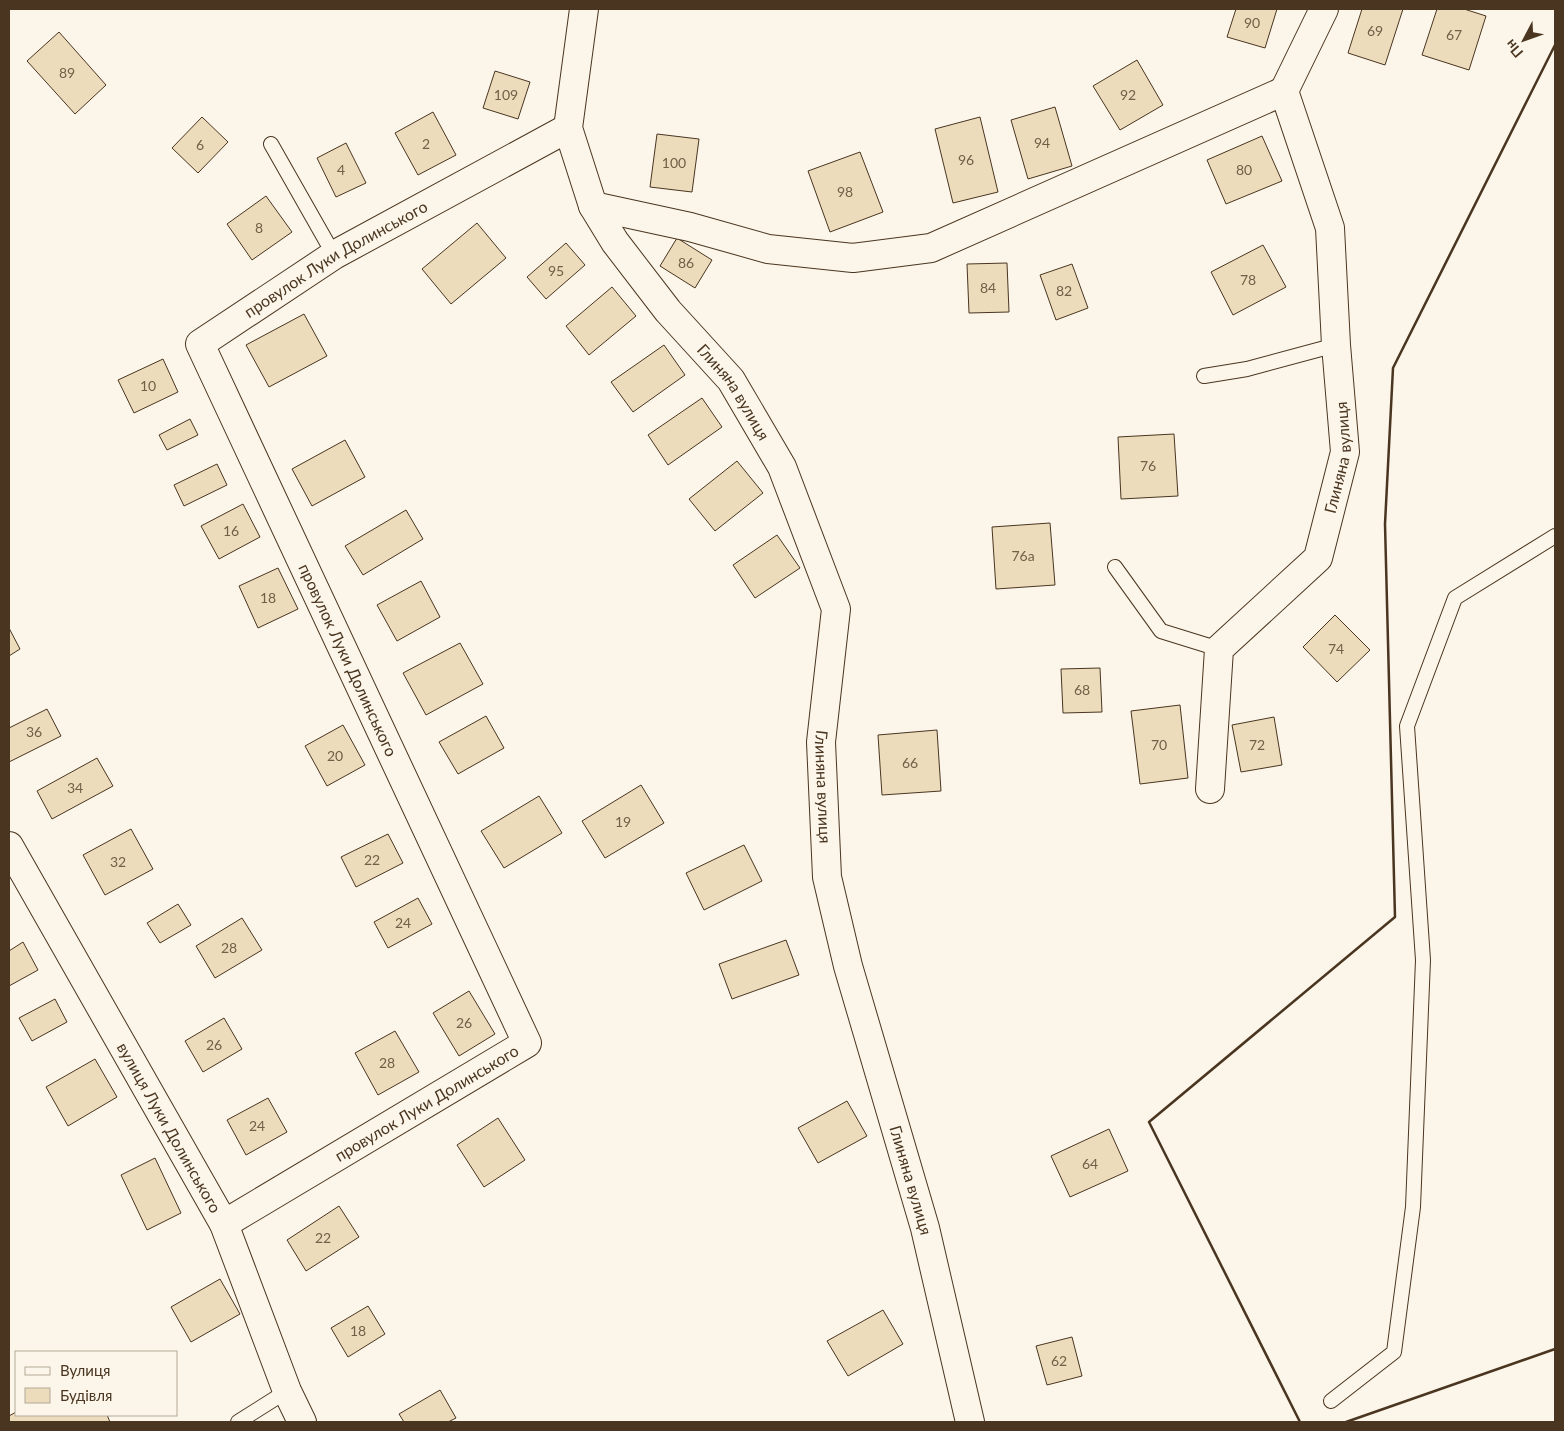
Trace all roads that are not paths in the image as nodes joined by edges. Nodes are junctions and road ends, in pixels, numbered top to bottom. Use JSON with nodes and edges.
{"nodes":[{"id":1,"x":584,"y":9,"type":"edge"},
{"id":2,"x":1324,"y":9,"type":"edge"},
{"id":3,"x":1284,"y":91,"type":"junction"},
{"id":4,"x":568,"y":128,"type":"junction"},
{"id":5,"x":271,"y":144,"type":"dead end"},
{"id":6,"x":593,"y":206,"type":"junction"},
{"id":7,"x":334,"y":256,"type":"junction"},
{"id":8,"x":1336,"y":346,"type":"junction"},
{"id":9,"x":1204,"y":376,"type":"dead end"},
{"id":10,"x":1555,"y":536,"type":"edge"},
{"id":11,"x":1115,"y":567,"type":"dead end"},
{"id":12,"x":1219,"y":649,"type":"junction"},
{"id":13,"x":1210,"y":789,"type":"dead end"},
{"id":14,"x":9,"y":846,"type":"edge"},
{"id":15,"x":224,"y":1224,"type":"junction"},
{"id":16,"x":287,"y":1391,"type":"junction"},
{"id":17,"x":1331,"y":1401,"type":"dead end"},
{"id":18,"x":238,"y":1422,"type":"edge"},
{"id":19,"x":302,"y":1422,"type":"edge"},
{"id":20,"x":970,"y":1422,"type":"edge"}],
"edges":[{"from":1,"to":4,"type":"street","name":"Глиняна вулиця"},
{"from":2,"to":3,"type":"street"},
{"from":3,"to":6,"type":"street"},
{"from":3,"to":8,"type":"street","name":"Глиняна вулиця"},
{"from":4,"to":6,"type":"street","name":"Глиняна вулиця"},
{"from":4,"to":7,"type":"street","name":"провулок Луки Долинського"},
{"from":5,"to":7,"type":"lane"},
{"from":6,"to":20,"type":"street","name":"Глиняна вулиця"},
{"from":7,"to":15,"type":"street","name":"провулок Луки Долинського"},
{"from":8,"to":9,"type":"lane"},
{"from":8,"to":12,"type":"street","name":"Глиняна вулиця"},
{"from":10,"to":17,"type":"lane"},
{"from":11,"to":12,"type":"lane"},
{"from":12,"to":13,"type":"street"},
{"from":14,"to":15,"type":"street","name":"вулиця Луки Долинського"},
{"from":15,"to":16,"type":"street","name":"вулиця Луки Долинського"},
{"from":16,"to":18,"type":"lane"},
{"from":16,"to":19,"type":"street","name":"вулиця Луки Долинського"}]}
